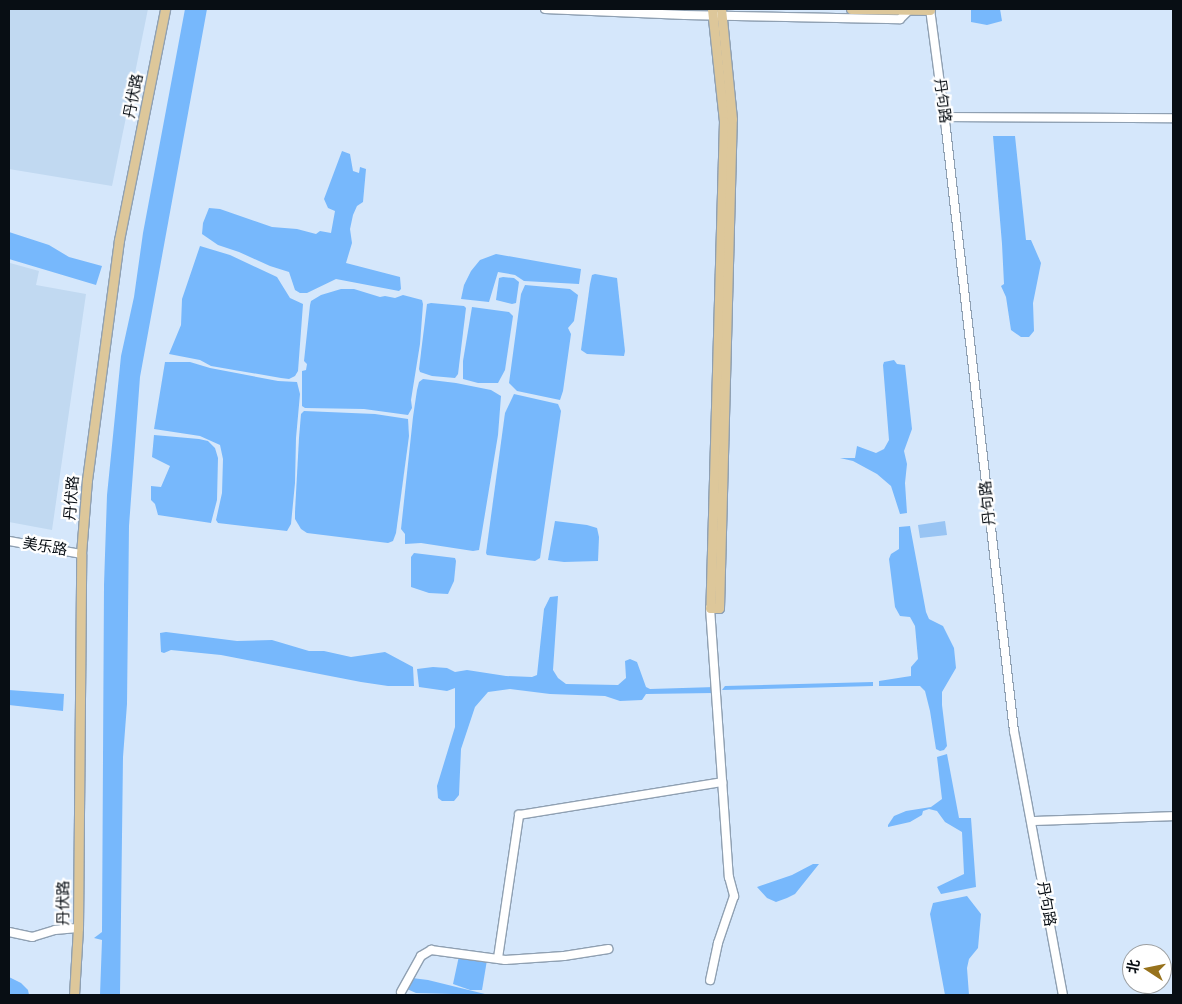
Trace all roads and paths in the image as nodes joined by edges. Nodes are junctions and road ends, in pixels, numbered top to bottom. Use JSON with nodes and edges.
{"nodes":[{"id":1,"x":165,"y":9,"type":"edge"},
{"id":2,"x":545,"y":9,"type":"edge"},
{"id":3,"x":851,"y":9,"type":"edge"},
{"id":4,"x":930,"y":9,"type":"edge"},
{"id":5,"x":909,"y":10,"type":"edge"},
{"id":6,"x":717,"y":12,"type":"edge"},
{"id":7,"x":945,"y":117,"type":"junction"},
{"id":8,"x":1173,"y":118,"type":"edge"},
{"id":9,"x":9,"y":541,"type":"edge"},
{"id":10,"x":81,"y":554,"type":"junction"},
{"id":11,"x":710,"y":608,"type":"joint"},
{"id":12,"x":722,"y":782,"type":"junction"},
{"id":13,"x":1173,"y":816,"type":"edge"},
{"id":14,"x":1030,"y":821,"type":"junction"},
{"id":15,"x":78,"y":928,"type":"junction"},
{"id":16,"x":9,"y":932,"type":"edge"},
{"id":17,"x":608,"y":949,"type":"dead end"},
{"id":18,"x":498,"y":958,"type":"junction"},
{"id":19,"x":710,"y":980,"type":"dead end"},
{"id":20,"x":401,"y":992,"type":"dead end"},
{"id":21,"x":74,"y":995,"type":"edge"},
{"id":22,"x":1063,"y":995,"type":"edge"}],
"edges":[{"from":1,"to":10,"type":"main road","name":"丹伏路"},
{"from":2,"to":6,"type":"street"},
{"from":3,"to":5,"type":"main road"},
{"from":4,"to":5,"type":"main road"},
{"from":4,"to":7,"type":"street","name":"丹句路"},
{"from":5,"to":6,"type":"street"},
{"from":6,"to":11,"type":"main road"},
{"from":7,"to":8,"type":"street"},
{"from":7,"to":14,"type":"street","name":"丹句路"},
{"from":9,"to":10,"type":"street","name":"美乐路"},
{"from":10,"to":15,"type":"main road","name":"丹伏路"},
{"from":11,"to":12,"type":"street"},
{"from":12,"to":18,"type":"street"},
{"from":12,"to":19,"type":"street"},
{"from":13,"to":14,"type":"street"},
{"from":14,"to":22,"type":"street","name":"丹句路"},
{"from":15,"to":16,"type":"street"},
{"from":15,"to":21,"type":"main road","name":"丹伏路"},
{"from":17,"to":18,"type":"street"},
{"from":18,"to":20,"type":"street"}]}
